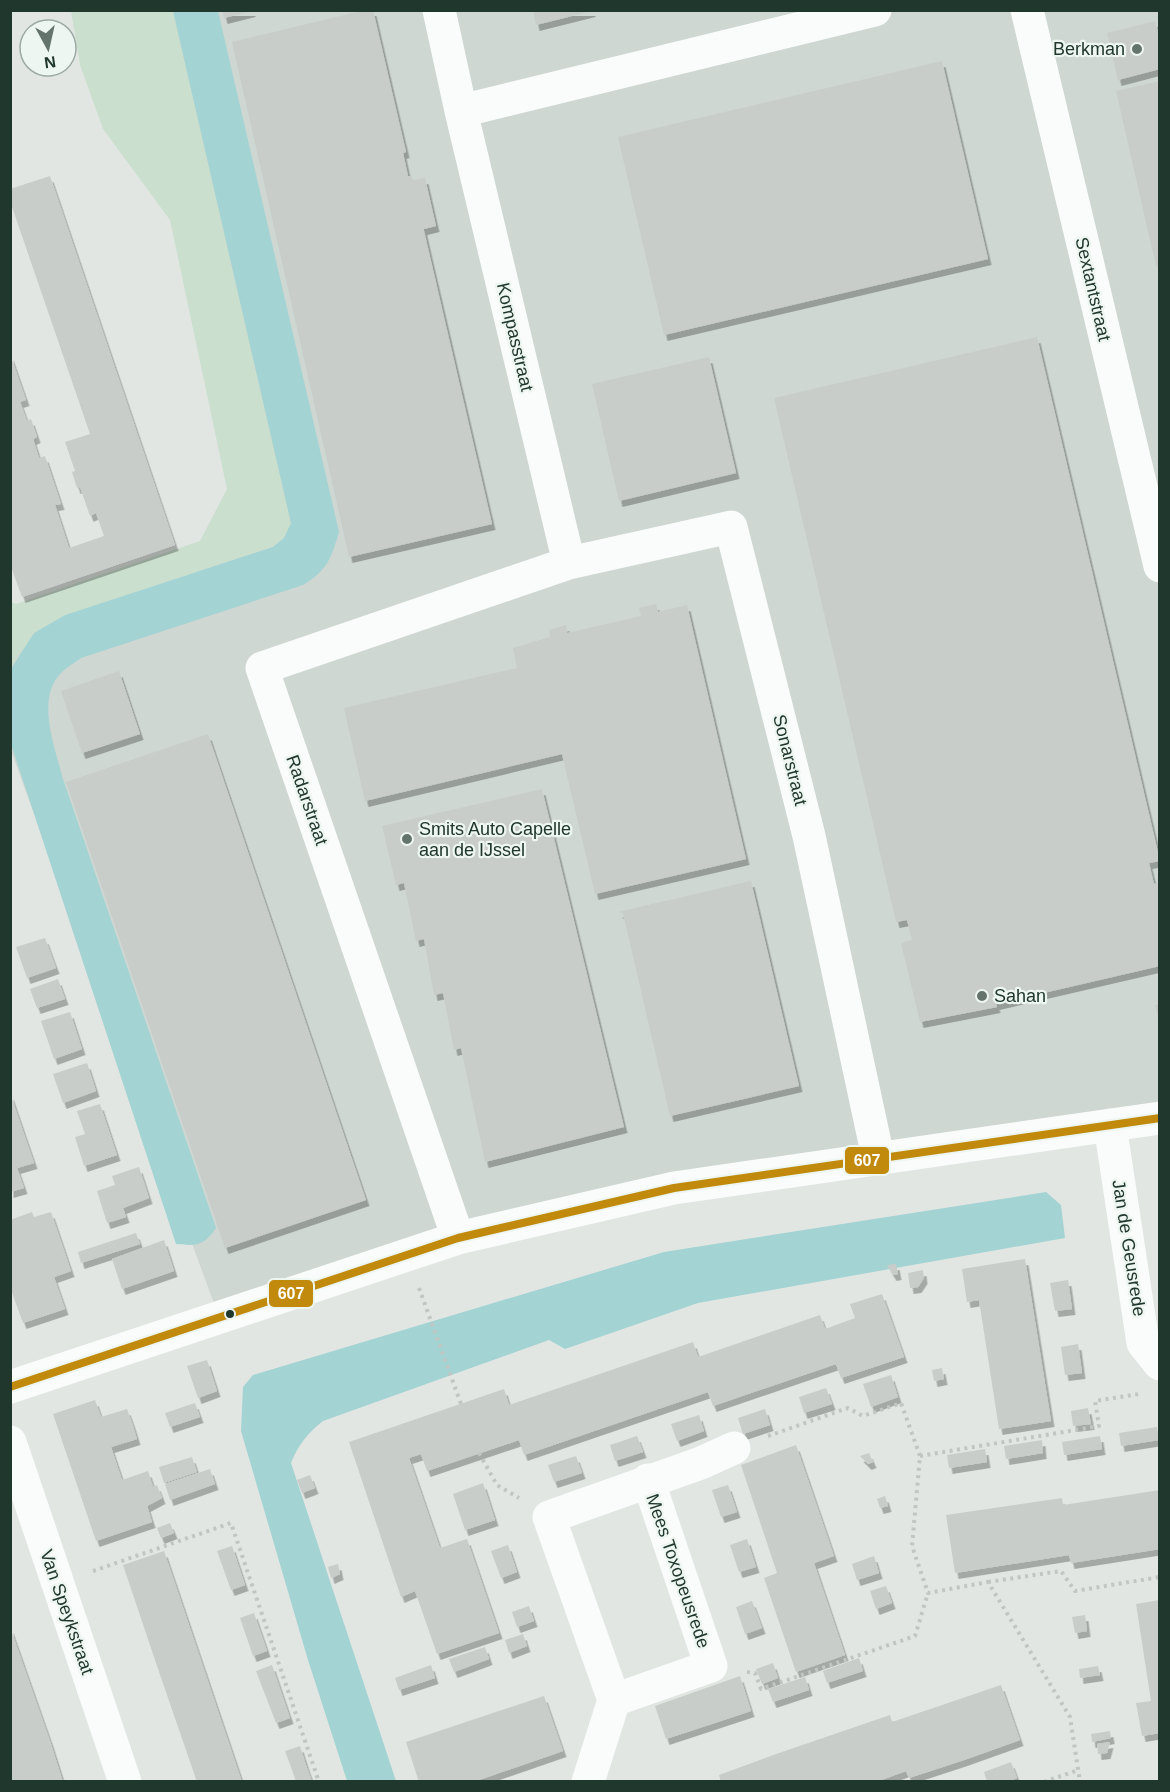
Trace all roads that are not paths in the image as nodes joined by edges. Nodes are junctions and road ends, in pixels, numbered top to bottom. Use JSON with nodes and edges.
{"nodes":[{"id":1,"x":440,"y":10,"type":"edge"},
{"id":2,"x":875,"y":10,"type":"edge"},
{"id":3,"x":1027,"y":10,"type":"edge"},
{"id":4,"x":461,"y":111,"type":"junction"},
{"id":5,"x":569,"y":563,"type":"junction"},
{"id":6,"x":1160,"y":566,"type":"edge"},
{"id":7,"x":1160,"y":1118,"type":"edge"},
{"id":8,"x":1110,"y":1125,"type":"junction"},
{"id":9,"x":878,"y":1157,"type":"junction"},
{"id":10,"x":458,"y":1238,"type":"junction"},
{"id":11,"x":1154,"y":1378,"type":"edge"},
{"id":12,"x":10,"y":1387,"type":"edge"},
{"id":13,"x":10,"y":1442,"type":"edge"},
{"id":14,"x":734,"y":1448,"type":"road end"},
{"id":15,"x":648,"y":1480,"type":"junction"},
{"id":16,"x":614,"y":1700,"type":"junction"},
{"id":17,"x":125,"y":1782,"type":"edge"},
{"id":18,"x":588,"y":1782,"type":"edge"}],
"edges":[{"from":1,"to":4,"type":"street","name":"Kompasstraat"},
{"from":2,"to":4,"type":"street"},
{"from":3,"to":6,"type":"street","name":"Sextantstraat"},
{"from":4,"to":5,"type":"street","name":"Kompasstraat"},
{"from":5,"to":9,"type":"street","name":"Sonarstraat"},
{"from":5,"to":10,"type":"street","name":"Radarstraat"},
{"from":7,"to":8,"type":"street"},
{"from":8,"to":9,"type":"street"},
{"from":8,"to":11,"type":"street","name":"Jan de Geusrede"},
{"from":9,"to":10,"type":"street"},
{"from":10,"to":12,"type":"street"},
{"from":13,"to":17,"type":"street","name":"Van Speykstraat"},
{"from":14,"to":15,"type":"street","name":"Mees Toxopeusrede"},
{"from":15,"to":16,"type":"street","name":"Mees Toxopeusrede"},
{"from":15,"to":16,"type":"street","name":"Mees Toxopeusrede"},
{"from":16,"to":18,"type":"street"}]}
